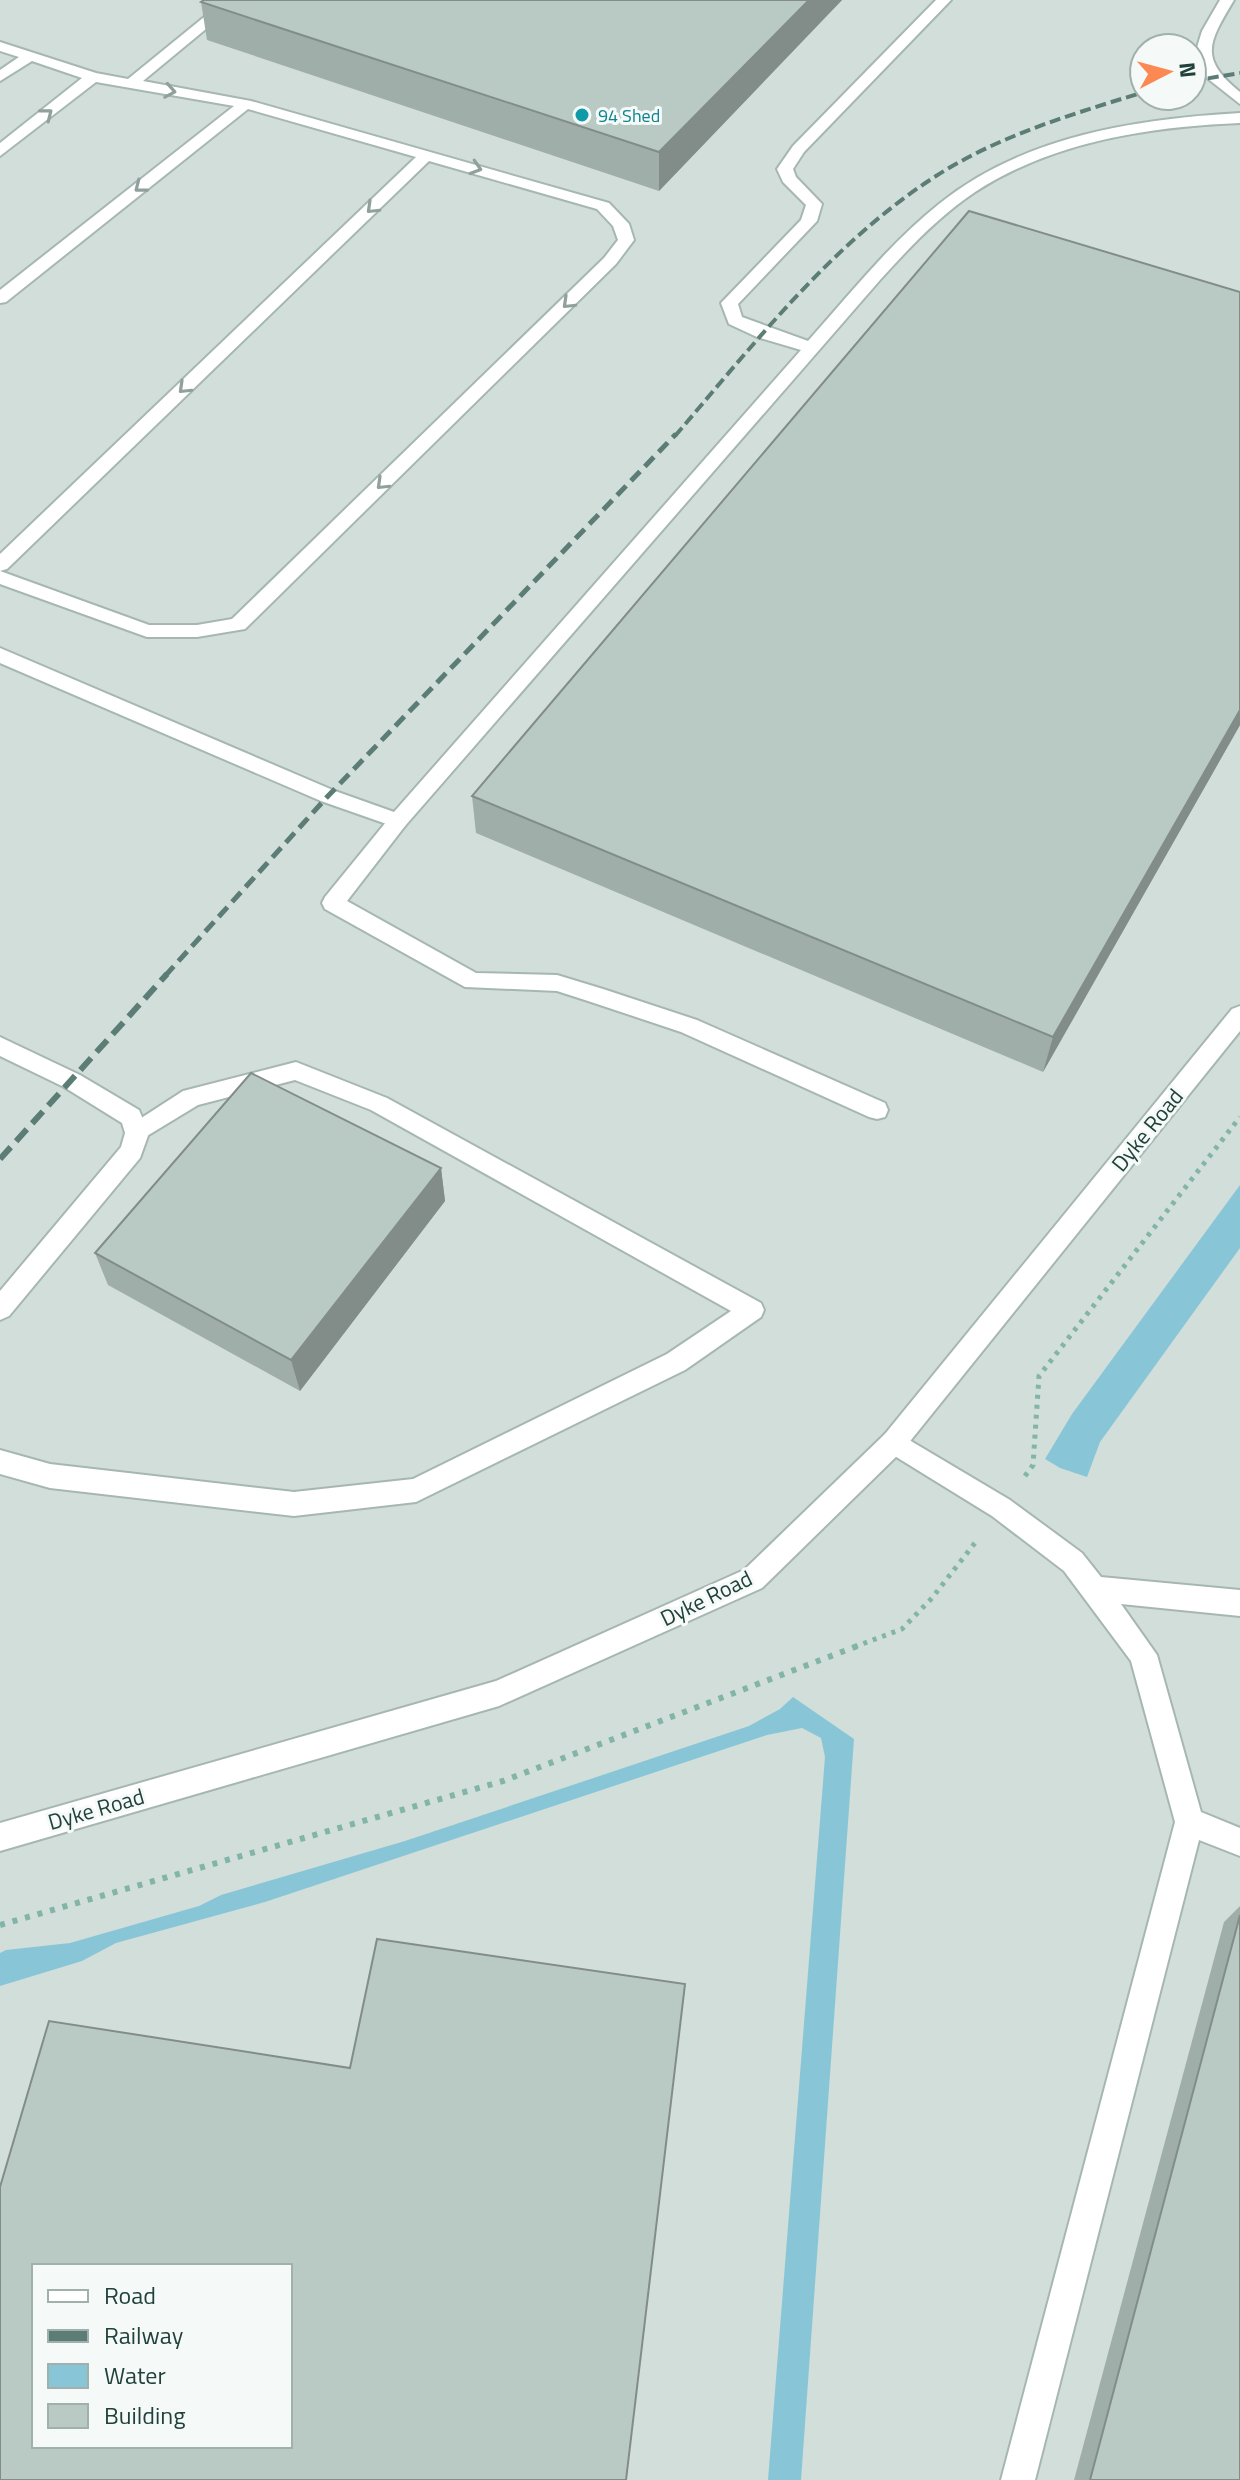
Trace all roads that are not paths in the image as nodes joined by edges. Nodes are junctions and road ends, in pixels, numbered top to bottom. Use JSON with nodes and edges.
{"nodes":[{"id":1,"x":234,"y":0,"type":"edge"},
{"id":2,"x":944,"y":0,"type":"edge"},
{"id":3,"x":1227,"y":0,"type":"edge"},
{"id":4,"x":0,"y":46,"type":"edge"},
{"id":5,"x":30,"y":56,"type":"junction"},
{"id":6,"x":0,"y":77,"type":"edge"},
{"id":7,"x":93,"y":77,"type":"junction"},
{"id":8,"x":131,"y":84,"type":"junction"},
{"id":9,"x":1240,"y":100,"type":"edge"},
{"id":10,"x":246,"y":104,"type":"junction"},
{"id":11,"x":1240,"y":118,"type":"edge"},
{"id":12,"x":0,"y":151,"type":"edge"},
{"id":13,"x":428,"y":154,"type":"junction"},
{"id":14,"x":0,"y":298,"type":"edge"},
{"id":15,"x":812,"y":348,"type":"junction"},
{"id":16,"x":0,"y":565,"type":"edge"},
{"id":17,"x":0,"y":577,"type":"edge"},
{"id":18,"x":0,"y":655,"type":"edge"},
{"id":19,"x":398,"y":821,"type":"junction"},
{"id":20,"x":1240,"y":1015,"type":"edge"},
{"id":21,"x":0,"y":1046,"type":"edge"},
{"id":22,"x":877,"y":1110,"type":"dead end"},
{"id":23,"x":137,"y":1133,"type":"junction"},
{"id":24,"x":0,"y":1309,"type":"edge"},
{"id":25,"x":894,"y":1442,"type":"junction"},
{"id":26,"x":0,"y":1462,"type":"edge"},
{"id":27,"x":1092,"y":1589,"type":"junction"},
{"id":28,"x":1240,"y":1603,"type":"edge"},
{"id":29,"x":1189,"y":1822,"type":"junction"},
{"id":30,"x":0,"y":1837,"type":"edge"},
{"id":31,"x":1240,"y":1842,"type":"edge"},
{"id":32,"x":1018,"y":2480,"type":"edge"}],
"edges":[{"from":1,"to":8,"type":"street"},
{"from":2,"to":15,"type":"street"},
{"from":3,"to":9,"type":"street"},
{"from":4,"to":5,"type":"street"},
{"from":5,"to":6,"type":"street"},
{"from":5,"to":7,"type":"street"},
{"from":7,"to":8,"type":"street"},
{"from":12,"to":7,"type":"street","one_way":true},
{"from":8,"to":10,"type":"street","one_way":true},
{"from":10,"to":13,"type":"street"},
{"from":10,"to":14,"type":"street","one_way":true},
{"from":11,"to":15,"type":"street"},
{"from":13,"to":16,"type":"street","one_way":true},
{"from":13,"to":17,"type":"street","one_way":true},
{"from":15,"to":19,"type":"street"},
{"from":18,"to":19,"type":"street"},
{"from":19,"to":22,"type":"street"},
{"from":20,"to":25,"type":"street","name":"Dyke Road"},
{"from":21,"to":23,"type":"street"},
{"from":23,"to":24,"type":"street"},
{"from":23,"to":26,"type":"street"},
{"from":25,"to":27,"type":"street"},
{"from":25,"to":30,"type":"street","name":"Dyke Road"},
{"from":27,"to":28,"type":"street"},
{"from":27,"to":29,"type":"street"},
{"from":29,"to":31,"type":"street"},
{"from":29,"to":32,"type":"street"}]}
